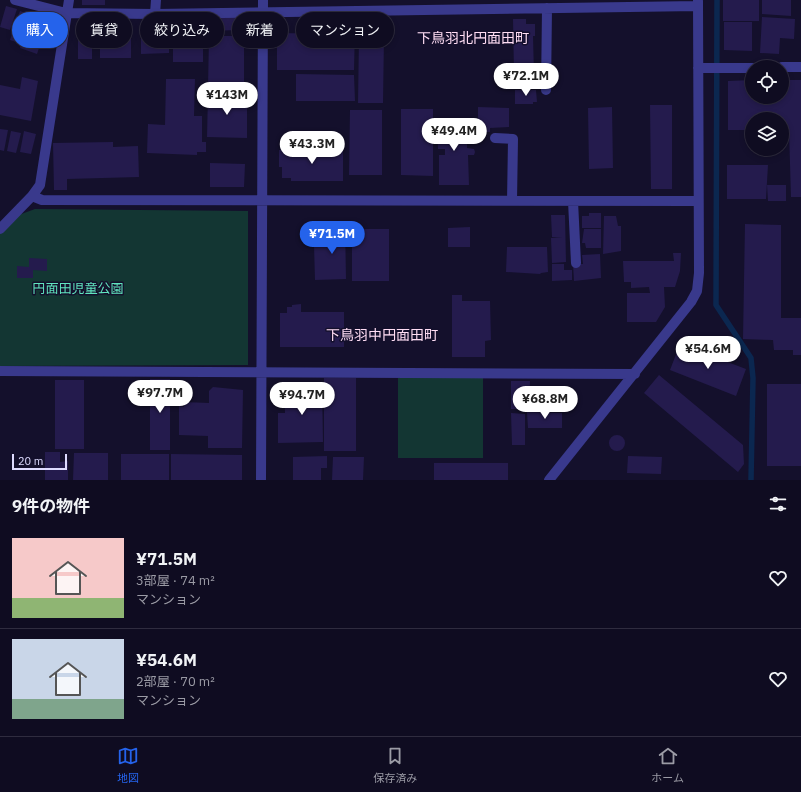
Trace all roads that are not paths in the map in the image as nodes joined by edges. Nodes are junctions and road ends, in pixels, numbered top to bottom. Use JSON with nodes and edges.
{"nodes":[{"id":1,"x":14,"y":0,"type":"edge"},
{"id":2,"x":69,"y":0,"type":"edge"},
{"id":3,"x":156,"y":0,"type":"edge"},
{"id":4,"x":263,"y":0,"type":"edge"},
{"id":5,"x":698,"y":3,"type":"edge"},
{"id":6,"x":409,"y":5,"type":"edge"},
{"id":7,"x":495,"y":5,"type":"edge"},
{"id":8,"x":547,"y":8,"type":"junction"},
{"id":9,"x":62,"y":12,"type":"edge"},
{"id":10,"x":66,"y":12,"type":"edge"},
{"id":11,"x":156,"y":12,"type":"edge"},
{"id":12,"x":263,"y":12,"type":"edge"},
{"id":13,"x":281,"y":12,"type":"edge"},
{"id":14,"x":68,"y":13,"type":"edge"},
{"id":15,"x":140,"y":14,"type":"edge"},
{"id":16,"x":61,"y":48,"type":"edge"},
{"id":17,"x":263,"y":48,"type":"edge"},
{"id":18,"x":801,"y":67,"type":"edge"},
{"id":19,"x":701,"y":68,"type":"junction"},
{"id":20,"x":745,"y":68,"type":"edge"},
{"id":21,"x":789,"y":68,"type":"edge"},
{"id":22,"x":546,"y":90,"type":"dead end"},
{"id":23,"x":495,"y":138,"type":"dead end"},
{"id":24,"x":32,"y":196,"type":"junction"},
{"id":25,"x":262,"y":200,"type":"junction"},
{"id":26,"x":512,"y":201,"type":"junction"},
{"id":27,"x":573,"y":201,"type":"junction"},
{"id":28,"x":698,"y":201,"type":"junction"},
{"id":29,"x":0,"y":229,"type":"edge"},
{"id":30,"x":576,"y":263,"type":"dead end"},
{"id":31,"x":0,"y":371,"type":"edge"},
{"id":32,"x":261,"y":371,"type":"junction"},
{"id":33,"x":635,"y":374,"type":"junction"},
{"id":34,"x":261,"y":480,"type":"edge"},
{"id":35,"x":549,"y":480,"type":"edge"}],
"edges":[{"from":1,"to":9,"type":"street"},
{"from":2,"to":10,"type":"street"},
{"from":3,"to":11,"type":"street"},
{"from":4,"to":12,"type":"street"},
{"from":5,"to":8,"type":"street"},
{"from":5,"to":19,"type":"street"},
{"from":6,"to":7,"type":"street"},
{"from":6,"to":13,"type":"street"},
{"from":7,"to":8,"type":"street"},
{"from":8,"to":22,"type":"street"},
{"from":14,"to":15,"type":"street"},
{"from":16,"to":24,"type":"street"},
{"from":17,"to":25,"type":"street"},
{"from":18,"to":21,"type":"street"},
{"from":19,"to":20,"type":"street"},
{"from":19,"to":28,"type":"street"},
{"from":23,"to":26,"type":"street"},
{"from":24,"to":25,"type":"street"},
{"from":24,"to":29,"type":"street"},
{"from":25,"to":26,"type":"street"},
{"from":25,"to":32,"type":"street"},
{"from":26,"to":27,"type":"street"},
{"from":27,"to":28,"type":"street"},
{"from":27,"to":30,"type":"street"},
{"from":28,"to":33,"type":"street"},
{"from":31,"to":32,"type":"street"},
{"from":32,"to":33,"type":"street"},
{"from":32,"to":34,"type":"street"},
{"from":33,"to":35,"type":"street"}]}
